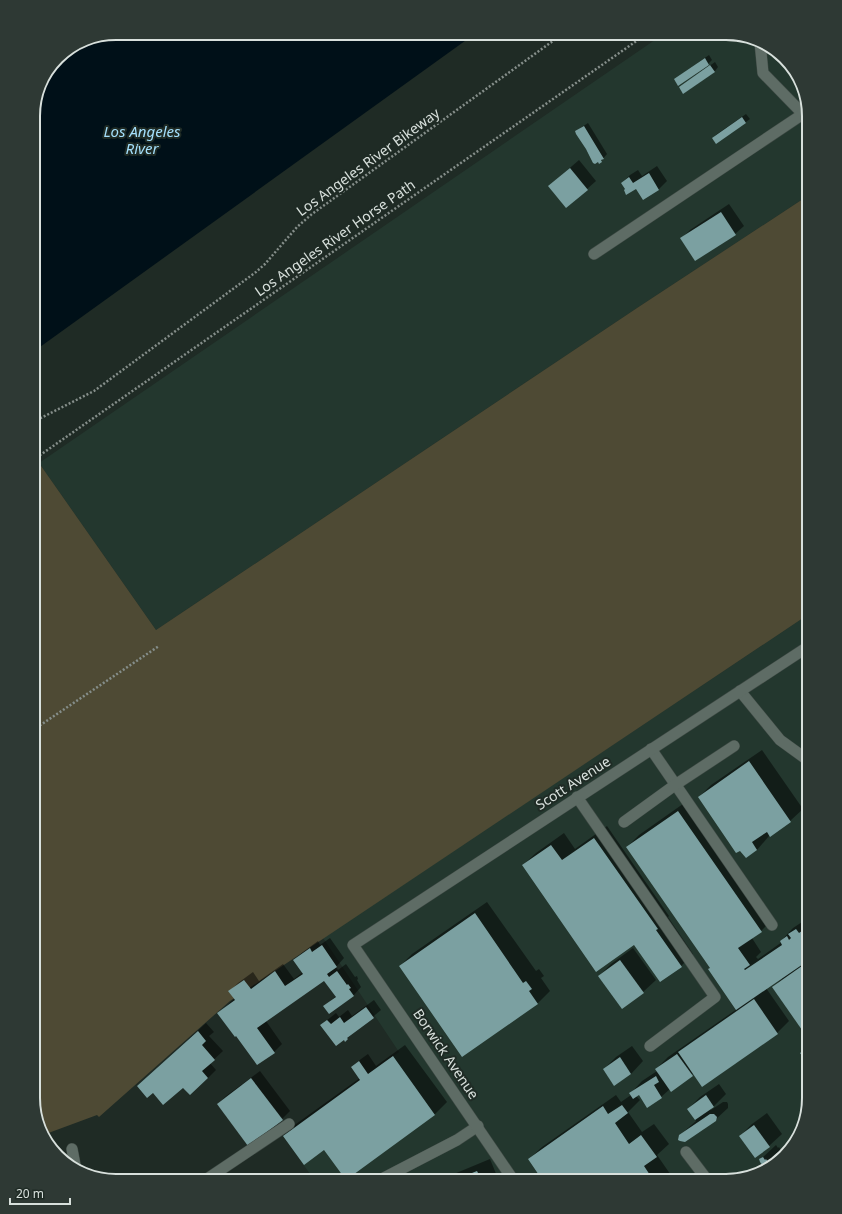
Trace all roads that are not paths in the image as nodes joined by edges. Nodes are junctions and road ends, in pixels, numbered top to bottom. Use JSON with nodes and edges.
{"nodes":[{"id":1,"x":761,"y":49,"type":"edge"},
{"id":2,"x":802,"y":112,"type":"edge"},
{"id":3,"x":802,"y":119,"type":"edge"},
{"id":4,"x":594,"y":254,"type":"dead end"},
{"id":5,"x":802,"y":651,"type":"edge"},
{"id":6,"x":740,"y":691,"type":"junction"},
{"id":7,"x":734,"y":746,"type":"dead end"},
{"id":8,"x":651,"y":750,"type":"junction"},
{"id":9,"x":802,"y":756,"type":"edge"},
{"id":10,"x":675,"y":785,"type":"junction"},
{"id":11,"x":577,"y":798,"type":"junction"},
{"id":12,"x":624,"y":822,"type":"dead end"},
{"id":13,"x":772,"y":925,"type":"dead end"},
{"id":14,"x":353,"y":944,"type":"joint"},
{"id":15,"x":650,"y":1046,"type":"dead end"},
{"id":16,"x":288,"y":1124,"type":"dead end"},
{"id":17,"x":478,"y":1126,"type":"junction"},
{"id":18,"x":72,"y":1149,"type":"dead end"},
{"id":19,"x":686,"y":1152,"type":"dead end"},
{"id":20,"x":74,"y":1161,"type":"edge"},
{"id":21,"x":214,"y":1174,"type":"edge"},
{"id":22,"x":391,"y":1174,"type":"edge"},
{"id":23,"x":509,"y":1174,"type":"edge"},
{"id":24,"x":703,"y":1174,"type":"edge"}],
"edges":[{"from":1,"to":2,"type":"street"},
{"from":3,"to":4,"type":"street"},
{"from":5,"to":6,"type":"street","name":"Scott Avenue"},
{"from":6,"to":8,"type":"street","name":"Scott Avenue"},
{"from":6,"to":9,"type":"street"},
{"from":7,"to":10,"type":"street"},
{"from":8,"to":10,"type":"street"},
{"from":8,"to":11,"type":"street","name":"Scott Avenue"},
{"from":10,"to":12,"type":"street"},
{"from":10,"to":13,"type":"street"},
{"from":11,"to":14,"type":"street","name":"Scott Avenue"},
{"from":11,"to":15,"type":"street"},
{"from":14,"to":17,"type":"street","name":"Borwick Avenue"},
{"from":16,"to":21,"type":"street"},
{"from":17,"to":22,"type":"street"},
{"from":17,"to":23,"type":"street","name":"Borwick Avenue"},
{"from":18,"to":20,"type":"street"},
{"from":19,"to":24,"type":"street"}]}
